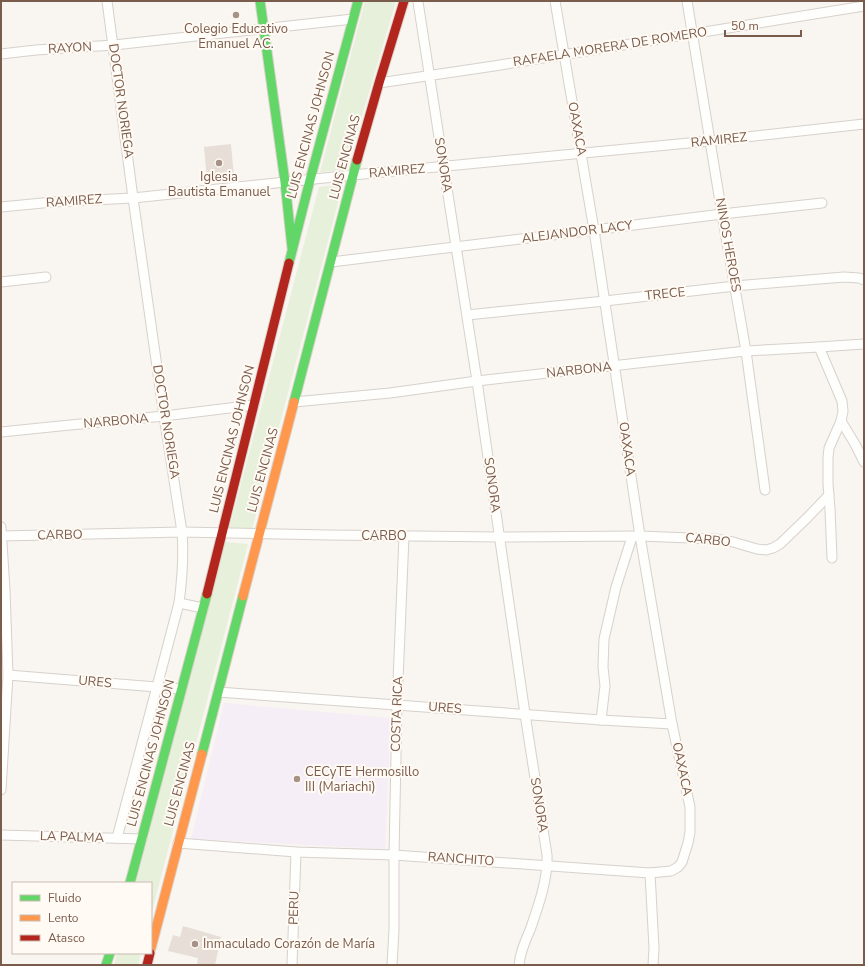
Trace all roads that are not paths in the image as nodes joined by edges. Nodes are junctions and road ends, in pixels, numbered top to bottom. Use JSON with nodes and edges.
{"nodes":[{"id":1,"x":107,"y":1,"type":"edge"},
{"id":2,"x":260,"y":1,"type":"edge"},
{"id":3,"x":358,"y":1,"type":"edge"},
{"id":4,"x":555,"y":1,"type":"edge"},
{"id":5,"x":687,"y":1,"type":"edge"},
{"id":6,"x":421,"y":2,"type":"edge"},
{"id":7,"x":404,"y":3,"type":"edge"},
{"id":8,"x":864,"y":6,"type":"edge"},
{"id":9,"x":353,"y":19,"type":"junction"},
{"id":10,"x":264,"y":29,"type":"junction"},
{"id":11,"x":692,"y":34,"type":"junction"},
{"id":12,"x":114,"y":45,"type":"junction"},
{"id":13,"x":1,"y":54,"type":"edge"},
{"id":14,"x":564,"y":54,"type":"junction"},
{"id":15,"x":429,"y":76,"type":"junction"},
{"id":16,"x":379,"y":83,"type":"junction"},
{"id":17,"x":864,"y":124,"type":"edge"},
{"id":18,"x":710,"y":141,"type":"junction"},
{"id":19,"x":582,"y":154,"type":"junction"},
{"id":20,"x":444,"y":167,"type":"junction"},
{"id":21,"x":353,"y":175,"type":"junction"},
{"id":22,"x":310,"y":180,"type":"junction"},
{"id":23,"x":285,"y":182,"type":"junction"},
{"id":24,"x":133,"y":198,"type":"junction"},
{"id":25,"x":822,"y":203,"type":"dead end"},
{"id":26,"x":1,"y":207,"type":"edge"},
{"id":27,"x":722,"y":214,"type":"junction"},
{"id":28,"x":594,"y":230,"type":"junction"},
{"id":29,"x":456,"y":246,"type":"junction"},
{"id":30,"x":292,"y":250,"type":"junction"},
{"id":31,"x":331,"y":262,"type":"junction"},
{"id":32,"x":46,"y":277,"type":"dead end"},
{"id":33,"x":864,"y":280,"type":"edge"},
{"id":34,"x":1,"y":282,"type":"edge"},
{"id":35,"x":735,"y":286,"type":"junction"},
{"id":36,"x":605,"y":301,"type":"junction"},
{"id":37,"x":466,"y":315,"type":"junction"},
{"id":38,"x":864,"y":344,"type":"edge"},
{"id":39,"x":819,"y":347,"type":"junction"},
{"id":40,"x":746,"y":352,"type":"junction"},
{"id":41,"x":615,"y":366,"type":"junction"},
{"id":42,"x":477,"y":381,"type":"junction"},
{"id":43,"x":294,"y":402,"type":"junction"},
{"id":44,"x":254,"y":405,"type":"junction"},
{"id":45,"x":164,"y":416,"type":"junction"},
{"id":46,"x":841,"y":421,"type":"junction"},
{"id":47,"x":1,"y":432,"type":"edge"},
{"id":48,"x":864,"y":462,"type":"edge"},
{"id":49,"x":765,"y":490,"type":"dead end"},
{"id":50,"x":829,"y":495,"type":"junction"},
{"id":51,"x":182,"y":532,"type":"junction"},
{"id":52,"x":1,"y":533,"type":"edge"},
{"id":53,"x":222,"y":533,"type":"junction"},
{"id":54,"x":260,"y":534,"type":"junction"},
{"id":55,"x":404,"y":536,"type":"junction"},
{"id":56,"x":636,"y":536,"type":"junction"},
{"id":57,"x":500,"y":537,"type":"junction"},
{"id":58,"x":832,"y":558,"type":"dead end"},
{"id":59,"x":179,"y":603,"type":"junction"},
{"id":60,"x":203,"y":608,"type":"junction"},
{"id":61,"x":8,"y":675,"type":"junction"},
{"id":62,"x":157,"y":687,"type":"junction"},
{"id":63,"x":181,"y":689,"type":"junction"},
{"id":64,"x":218,"y":692,"type":"junction"},
{"id":65,"x":397,"y":705,"type":"junction"},
{"id":66,"x":525,"y":714,"type":"junction"},
{"id":67,"x":601,"y":720,"type":"junction"},
{"id":68,"x":672,"y":724,"type":"junction"},
{"id":69,"x":1,"y":790,"type":"edge"},
{"id":70,"x":1,"y":835,"type":"edge"},
{"id":71,"x":117,"y":838,"type":"junction"},
{"id":72,"x":142,"y":839,"type":"junction"},
{"id":73,"x":178,"y":843,"type":"junction"},
{"id":74,"x":296,"y":852,"type":"junction"},
{"id":75,"x":394,"y":855,"type":"junction"},
{"id":76,"x":547,"y":866,"type":"junction"},
{"id":77,"x":650,"y":872,"type":"junction"},
{"id":78,"x":130,"y":882,"type":"edge"},
{"id":79,"x":152,"y":944,"type":"edge"},
{"id":80,"x":110,"y":954,"type":"edge"},
{"id":81,"x":150,"y":954,"type":"edge"},
{"id":82,"x":106,"y":965,"type":"edge"},
{"id":83,"x":147,"y":965,"type":"edge"},
{"id":84,"x":292,"y":965,"type":"edge"},
{"id":85,"x":392,"y":965,"type":"edge"},
{"id":86,"x":519,"y":965,"type":"edge"},
{"id":87,"x":653,"y":965,"type":"edge"}],
"edges":[{"from":1,"to":12,"type":"street","name":"DOCTOR NORIEGA"},
{"from":2,"to":10,"type":"main road"},
{"from":3,"to":9,"type":"main road","name":"LUIS ENCINAS JOHNSON"},
{"from":4,"to":14,"type":"street","name":"OAXACA"},
{"from":5,"to":11,"type":"street","name":"NINOS HEROES"},
{"from":6,"to":7,"type":"street"},
{"from":6,"to":15,"type":"street","name":"SONORA"},
{"from":7,"to":16,"type":"main road","name":"LUIS ENCINAS"},
{"from":8,"to":11,"type":"street","name":"RAFAELA MORERA DE ROMERO"},
{"from":9,"to":10,"type":"street","name":"RAYON"},
{"from":9,"to":22,"type":"main road","name":"LUIS ENCINAS JOHNSON"},
{"from":10,"to":12,"type":"street","name":"RAYON"},
{"from":10,"to":23,"type":"main road"},
{"from":11,"to":14,"type":"street","name":"RAFAELA MORERA DE ROMERO"},
{"from":11,"to":18,"type":"street","name":"NINOS HEROES"},
{"from":12,"to":13,"type":"street","name":"RAYON"},
{"from":12,"to":24,"type":"street","name":"DOCTOR NORIEGA"},
{"from":14,"to":15,"type":"street","name":"RAFAELA MORERA DE ROMERO"},
{"from":14,"to":19,"type":"street","name":"OAXACA"},
{"from":15,"to":16,"type":"street","name":"RAFAELA MORERA DE ROMERO"},
{"from":15,"to":20,"type":"street","name":"SONORA"},
{"from":16,"to":21,"type":"main road","name":"LUIS ENCINAS"},
{"from":17,"to":18,"type":"street","name":"RAMIREZ"},
{"from":18,"to":19,"type":"street","name":"RAMIREZ"},
{"from":18,"to":27,"type":"street","name":"NINOS HEROES"},
{"from":19,"to":20,"type":"street","name":"RAMIREZ"},
{"from":19,"to":28,"type":"street","name":"OAXACA"},
{"from":20,"to":21,"type":"street","name":"RAMIREZ"},
{"from":20,"to":29,"type":"street","name":"SONORA"},
{"from":21,"to":22,"type":"street","name":"RAMIREZ"},
{"from":21,"to":31,"type":"main road","name":"LUIS ENCINAS"},
{"from":22,"to":23,"type":"street","name":"RAMIREZ"},
{"from":22,"to":30,"type":"main road","name":"LUIS ENCINAS JOHNSON"},
{"from":23,"to":24,"type":"street","name":"RAMIREZ"},
{"from":23,"to":30,"type":"main road"},
{"from":24,"to":26,"type":"street","name":"RAMIREZ"},
{"from":24,"to":45,"type":"street","name":"DOCTOR NORIEGA"},
{"from":25,"to":27,"type":"street","name":"ALEJANDOR LACY"},
{"from":27,"to":28,"type":"street","name":"ALEJANDOR LACY"},
{"from":27,"to":35,"type":"street","name":"NINOS HEROES"},
{"from":28,"to":29,"type":"street","name":"ALEJANDOR LACY"},
{"from":28,"to":36,"type":"street","name":"OAXACA"},
{"from":29,"to":31,"type":"street","name":"ALEJANDOR LACY"},
{"from":29,"to":37,"type":"street","name":"SONORA"},
{"from":30,"to":44,"type":"main road","name":"LUIS ENCINAS JOHNSON"},
{"from":31,"to":43,"type":"main road","name":"LUIS ENCINAS"},
{"from":32,"to":34,"type":"street"},
{"from":33,"to":35,"type":"street","name":"TRECE"},
{"from":35,"to":36,"type":"street","name":"TRECE"},
{"from":35,"to":40,"type":"street","name":"NINOS HEROES"},
{"from":36,"to":37,"type":"street","name":"TRECE"},
{"from":36,"to":41,"type":"street","name":"OAXACA"},
{"from":37,"to":42,"type":"street","name":"SONORA"},
{"from":38,"to":39,"type":"street","name":"NARBONA"},
{"from":39,"to":40,"type":"street","name":"NARBONA"},
{"from":39,"to":46,"type":"street"},
{"from":40,"to":41,"type":"street","name":"NARBONA"},
{"from":40,"to":49,"type":"street","name":"NINOS HEROES"},
{"from":41,"to":42,"type":"street","name":"NARBONA"},
{"from":41,"to":56,"type":"street","name":"OAXACA"},
{"from":42,"to":43,"type":"street","name":"NARBONA"},
{"from":42,"to":57,"type":"street","name":"SONORA"},
{"from":43,"to":54,"type":"main road","name":"LUIS ENCINAS"},
{"from":44,"to":45,"type":"street","name":"NARBONA"},
{"from":44,"to":53,"type":"main road","name":"LUIS ENCINAS JOHNSON"},
{"from":45,"to":47,"type":"street","name":"NARBONA"},
{"from":45,"to":51,"type":"street","name":"DOCTOR NORIEGA"},
{"from":46,"to":48,"type":"street"},
{"from":46,"to":50,"type":"street"},
{"from":50,"to":56,"type":"street","name":"CARBO"},
{"from":50,"to":58,"type":"street"},
{"from":51,"to":52,"type":"street","name":"CARBO"},
{"from":51,"to":53,"type":"street","name":"CARBO"},
{"from":51,"to":59,"type":"street","name":"DOCTOR NORIEGA"},
{"from":52,"to":61,"type":"street"},
{"from":53,"to":54,"type":"street","name":"CARBO"},
{"from":53,"to":60,"type":"main road","name":"LUIS ENCINAS JOHNSON"},
{"from":54,"to":55,"type":"street","name":"CARBO"},
{"from":54,"to":64,"type":"main road","name":"LUIS ENCINAS"},
{"from":55,"to":57,"type":"street","name":"CARBO"},
{"from":55,"to":65,"type":"street","name":"COSTA RICA"},
{"from":56,"to":57,"type":"street","name":"CARBO"},
{"from":56,"to":67,"type":"street"},
{"from":56,"to":68,"type":"street","name":"OAXACA"},
{"from":57,"to":66,"type":"street","name":"SONORA"},
{"from":59,"to":60,"type":"street"},
{"from":59,"to":62,"type":"street","name":"DOCTOR NORIEGA"},
{"from":60,"to":63,"type":"main road","name":"LUIS ENCINAS JOHNSON"},
{"from":61,"to":62,"type":"street","name":"URES"},
{"from":61,"to":69,"type":"street"},
{"from":62,"to":63,"type":"street","name":"URES"},
{"from":62,"to":71,"type":"street","name":"DOCTOR NORIEGA"},
{"from":63,"to":72,"type":"main road","name":"LUIS ENCINAS JOHNSON"},
{"from":64,"to":65,"type":"street","name":"URES"},
{"from":64,"to":73,"type":"main road","name":"LUIS ENCINAS"},
{"from":65,"to":66,"type":"street","name":"URES"},
{"from":65,"to":75,"type":"street","name":"COSTA RICA"},
{"from":66,"to":67,"type":"street","name":"URES"},
{"from":66,"to":76,"type":"street","name":"SONORA"},
{"from":67,"to":68,"type":"street","name":"URES"},
{"from":68,"to":77,"type":"street","name":"OAXACA"},
{"from":70,"to":71,"type":"street","name":"LA PALMA"},
{"from":71,"to":72,"type":"street","name":"LA PALMA"},
{"from":72,"to":78,"type":"main road","name":"LUIS ENCINAS JOHNSON"},
{"from":73,"to":74,"type":"street","name":"RANCHITO"},
{"from":73,"to":79,"type":"main road","name":"LUIS ENCINAS"},
{"from":74,"to":75,"type":"street","name":"RANCHITO"},
{"from":74,"to":84,"type":"street","name":"PERU"},
{"from":75,"to":76,"type":"street","name":"RANCHITO"},
{"from":75,"to":85,"type":"street","name":"COSTA RICA"},
{"from":76,"to":77,"type":"street","name":"RANCHITO"},
{"from":76,"to":86,"type":"street","name":"SONORA"},
{"from":77,"to":87,"type":"street"},
{"from":80,"to":82,"type":"main road"},
{"from":81,"to":83,"type":"main road"}]}
